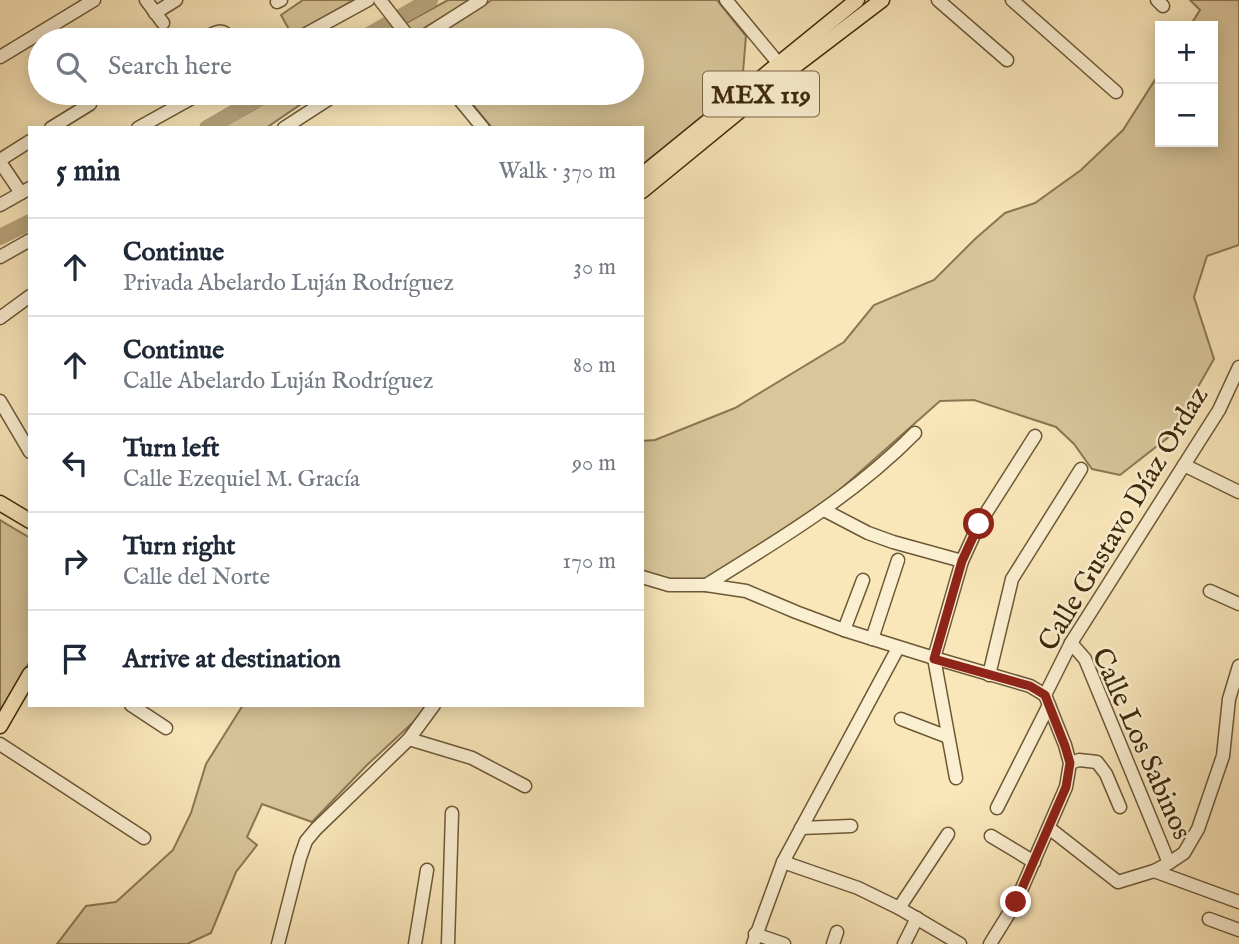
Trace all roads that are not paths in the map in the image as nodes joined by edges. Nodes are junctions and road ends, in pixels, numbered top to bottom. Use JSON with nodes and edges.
{"nodes":[{"id":1,"x":94,"y":0,"type":"edge"},
{"id":2,"x":146,"y":0,"type":"edge"},
{"id":3,"x":176,"y":0,"type":"edge"},
{"id":4,"x":368,"y":0,"type":"edge"},
{"id":5,"x":380,"y":0,"type":"edge"},
{"id":6,"x":481,"y":0,"type":"edge"},
{"id":7,"x":726,"y":0,"type":"edge"},
{"id":8,"x":881,"y":0,"type":"edge"},
{"id":9,"x":938,"y":0,"type":"edge"},
{"id":10,"x":1012,"y":0,"type":"edge"},
{"id":11,"x":858,"y":5,"type":"edge"},
{"id":12,"x":48,"y":28,"type":"edge"},
{"id":13,"x":317,"y":28,"type":"edge"},
{"id":14,"x":401,"y":28,"type":"edge"},
{"id":15,"x":437,"y":28,"type":"edge"},
{"id":16,"x":28,"y":40,"type":"edge"},
{"id":17,"x":0,"y":57,"type":"edge"},
{"id":18,"x":1007,"y":60,"type":"dead end"},
{"id":19,"x":783,"y":68,"type":"junction"},
{"id":20,"x":1116,"y":92,"type":"dead end"},
{"id":21,"x":88,"y":105,"type":"edge"},
{"id":22,"x":179,"y":105,"type":"edge"},
{"id":23,"x":319,"y":105,"type":"edge"},
{"id":24,"x":464,"y":105,"type":"edge"},
{"id":25,"x":54,"y":126,"type":"edge"},
{"id":26,"x":142,"y":126,"type":"edge"},
{"id":27,"x":287,"y":126,"type":"edge"},
{"id":28,"x":481,"y":126,"type":"edge"},
{"id":29,"x":28,"y":142,"type":"edge"},
{"id":30,"x":0,"y":161,"type":"edge"},
{"id":31,"x":644,"y":173,"type":"edge"},
{"id":32,"x":644,"y":189,"type":"edge"},
{"id":33,"x":25,"y":191,"type":"edge"},
{"id":34,"x":0,"y":205,"type":"edge"},
{"id":35,"x":28,"y":241,"type":"edge"},
{"id":36,"x":0,"y":257,"type":"edge"},
{"id":37,"x":28,"y":297,"type":"edge"},
{"id":38,"x":0,"y":318,"type":"edge"},
{"id":39,"x":1239,"y":367,"type":"edge"},
{"id":40,"x":0,"y":401,"type":"edge"},
{"id":41,"x":915,"y":433,"type":"dead end"},
{"id":42,"x":1035,"y":436,"type":"dead end"},
{"id":43,"x":28,"y":449,"type":"edge"},
{"id":44,"x":1184,"y":465,"type":"junction"},
{"id":45,"x":1081,"y":469,"type":"dead end"},
{"id":46,"x":1239,"y":492,"type":"edge"},
{"id":47,"x":0,"y":503,"type":"edge"},
{"id":48,"x":824,"y":510,"type":"junction"},
{"id":49,"x":28,"y":521,"type":"edge"},
{"id":50,"x":898,"y":560,"type":"dead end"},
{"id":51,"x":962,"y":561,"type":"junction"},
{"id":52,"x":644,"y":578,"type":"edge"},
{"id":53,"x":863,"y":580,"type":"dead end"},
{"id":54,"x":706,"y":585,"type":"junction"},
{"id":55,"x":1210,"y":591,"type":"dead end"},
{"id":56,"x":1239,"y":604,"type":"edge"},
{"id":57,"x":844,"y":630,"type":"junction"},
{"id":58,"x":872,"y":639,"type":"junction"},
{"id":59,"x":1071,"y":643,"type":"junction"},
{"id":60,"x":898,"y":648,"type":"junction"},
{"id":61,"x":934,"y":659,"type":"junction"},
{"id":62,"x":1239,"y":666,"type":"edge"},
{"id":63,"x":989,"y":675,"type":"junction"},
{"id":64,"x":28,"y":677,"type":"edge"},
{"id":65,"x":1236,"y":691,"type":"edge"},
{"id":66,"x":1047,"y":700,"type":"junction"},
{"id":67,"x":134,"y":707,"type":"edge"},
{"id":68,"x":433,"y":707,"type":"edge"},
{"id":69,"x":901,"y":719,"type":"dead end"},
{"id":70,"x":0,"y":726,"type":"edge"},
{"id":71,"x":166,"y":728,"type":"dead end"},
{"id":72,"x":948,"y":737,"type":"junction"},
{"id":73,"x":409,"y":739,"type":"junction"},
{"id":74,"x":0,"y":744,"type":"edge"},
{"id":75,"x":1070,"y":763,"type":"junction"},
{"id":76,"x":956,"y":778,"type":"dead end"},
{"id":77,"x":525,"y":786,"type":"dead end"},
{"id":78,"x":1120,"y":807,"type":"dead end"},
{"id":79,"x":997,"y":808,"type":"dead end"},
{"id":80,"x":452,"y":813,"type":"dead end"},
{"id":81,"x":851,"y":826,"type":"dead end"},
{"id":82,"x":801,"y":828,"type":"junction"},
{"id":83,"x":1049,"y":828,"type":"junction"},
{"id":84,"x":948,"y":834,"type":"dead end"},
{"id":85,"x":991,"y":836,"type":"dead end"},
{"id":86,"x":144,"y":838,"type":"dead end"},
{"id":87,"x":783,"y":862,"type":"junction"},
{"id":88,"x":1034,"y":862,"type":"junction"},
{"id":89,"x":1169,"y":863,"type":"junction"},
{"id":90,"x":428,"y":870,"type":"dead end"},
{"id":91,"x":1154,"y":871,"type":"junction"},
{"id":92,"x":1239,"y":902,"type":"edge"},
{"id":93,"x":899,"y":908,"type":"junction"},
{"id":94,"x":917,"y":918,"type":"junction"},
{"id":95,"x":1209,"y":919,"type":"dead end"},
{"id":96,"x":1239,"y":930,"type":"edge"},
{"id":97,"x":754,"y":939,"type":"edge"},
{"id":98,"x":278,"y":944,"type":"edge"},
{"id":99,"x":415,"y":944,"type":"edge"},
{"id":100,"x":448,"y":944,"type":"edge"},
{"id":101,"x":784,"y":944,"type":"edge"},
{"id":102,"x":904,"y":944,"type":"edge"},
{"id":103,"x":960,"y":944,"type":"edge"},
{"id":104,"x":990,"y":944,"type":"edge"}],
"edges":[{"from":1,"to":12,"type":"street"},
{"from":2,"to":3,"type":"street"},
{"from":4,"to":13,"type":"street"},
{"from":5,"to":14,"type":"street"},
{"from":6,"to":15,"type":"street"},
{"from":7,"to":19,"type":"street"},
{"from":8,"to":11,"type":"main road","number":"MEX 119"},
{"from":9,"to":18,"type":"street"},
{"from":10,"to":20,"type":"street"},
{"from":11,"to":19,"type":"main road","number":"MEX 119"},
{"from":16,"to":17,"type":"street"},
{"from":19,"to":31,"type":"main road","number":"MEX 119"},
{"from":19,"to":32,"type":"main road","number":"MEX 119"},
{"from":21,"to":25,"type":"street"},
{"from":22,"to":26,"type":"street"},
{"from":23,"to":27,"type":"street"},
{"from":24,"to":28,"type":"street"},
{"from":29,"to":30,"type":"street"},
{"from":30,"to":33,"type":"street"},
{"from":33,"to":34,"type":"street"},
{"from":35,"to":36,"type":"street"},
{"from":37,"to":38,"type":"street"},
{"from":39,"to":44,"type":"street","name":"Calle Gustavo Díaz Ordaz"},
{"from":40,"to":43,"type":"street"},
{"from":41,"to":48,"type":"street"},
{"from":42,"to":51,"type":"street"},
{"from":44,"to":46,"type":"street"},
{"from":44,"to":59,"type":"street","name":"Calle Gustavo Díaz Ordaz"},
{"from":45,"to":63,"type":"street"},
{"from":47,"to":49,"type":"main road"},
{"from":48,"to":51,"type":"street"},
{"from":48,"to":54,"type":"street"},
{"from":50,"to":58,"type":"street"},
{"from":51,"to":61,"type":"street"},
{"from":52,"to":54,"type":"street"},
{"from":53,"to":57,"type":"street"},
{"from":54,"to":57,"type":"street"},
{"from":55,"to":56,"type":"street"},
{"from":57,"to":58,"type":"street"},
{"from":58,"to":60,"type":"street"},
{"from":59,"to":66,"type":"street","name":"Calle Gustavo Díaz Ordaz"},
{"from":59,"to":89,"type":"street","name":"Calle Los Sabinos"},
{"from":60,"to":61,"type":"street"},
{"from":60,"to":82,"type":"street"},
{"from":61,"to":63,"type":"street"},
{"from":61,"to":72,"type":"street"},
{"from":62,"to":65,"type":"street"},
{"from":63,"to":66,"type":"street"},
{"from":64,"to":70,"type":"main road"},
{"from":65,"to":89,"type":"street"},
{"from":66,"to":75,"type":"street"},
{"from":66,"to":79,"type":"street","name":"Calle Gustavo Díaz Ordaz"},
{"from":67,"to":71,"type":"street"},
{"from":68,"to":73,"type":"street"},
{"from":69,"to":72,"type":"street"},
{"from":72,"to":76,"type":"street"},
{"from":73,"to":77,"type":"street"},
{"from":73,"to":98,"type":"street"},
{"from":74,"to":86,"type":"street"},
{"from":75,"to":78,"type":"street"},
{"from":75,"to":83,"type":"street"},
{"from":80,"to":100,"type":"street"},
{"from":81,"to":82,"type":"street"},
{"from":82,"to":87,"type":"street"},
{"from":83,"to":88,"type":"street"},
{"from":83,"to":91,"type":"street"},
{"from":84,"to":93,"type":"street"},
{"from":85,"to":88,"type":"street"},
{"from":87,"to":93,"type":"street"},
{"from":87,"to":97,"type":"street"},
{"from":88,"to":104,"type":"street"},
{"from":89,"to":91,"type":"street"},
{"from":90,"to":99,"type":"street"},
{"from":91,"to":92,"type":"street"},
{"from":93,"to":94,"type":"street"},
{"from":94,"to":102,"type":"street"},
{"from":94,"to":103,"type":"street"},
{"from":95,"to":96,"type":"street"},
{"from":97,"to":101,"type":"street"}]}
